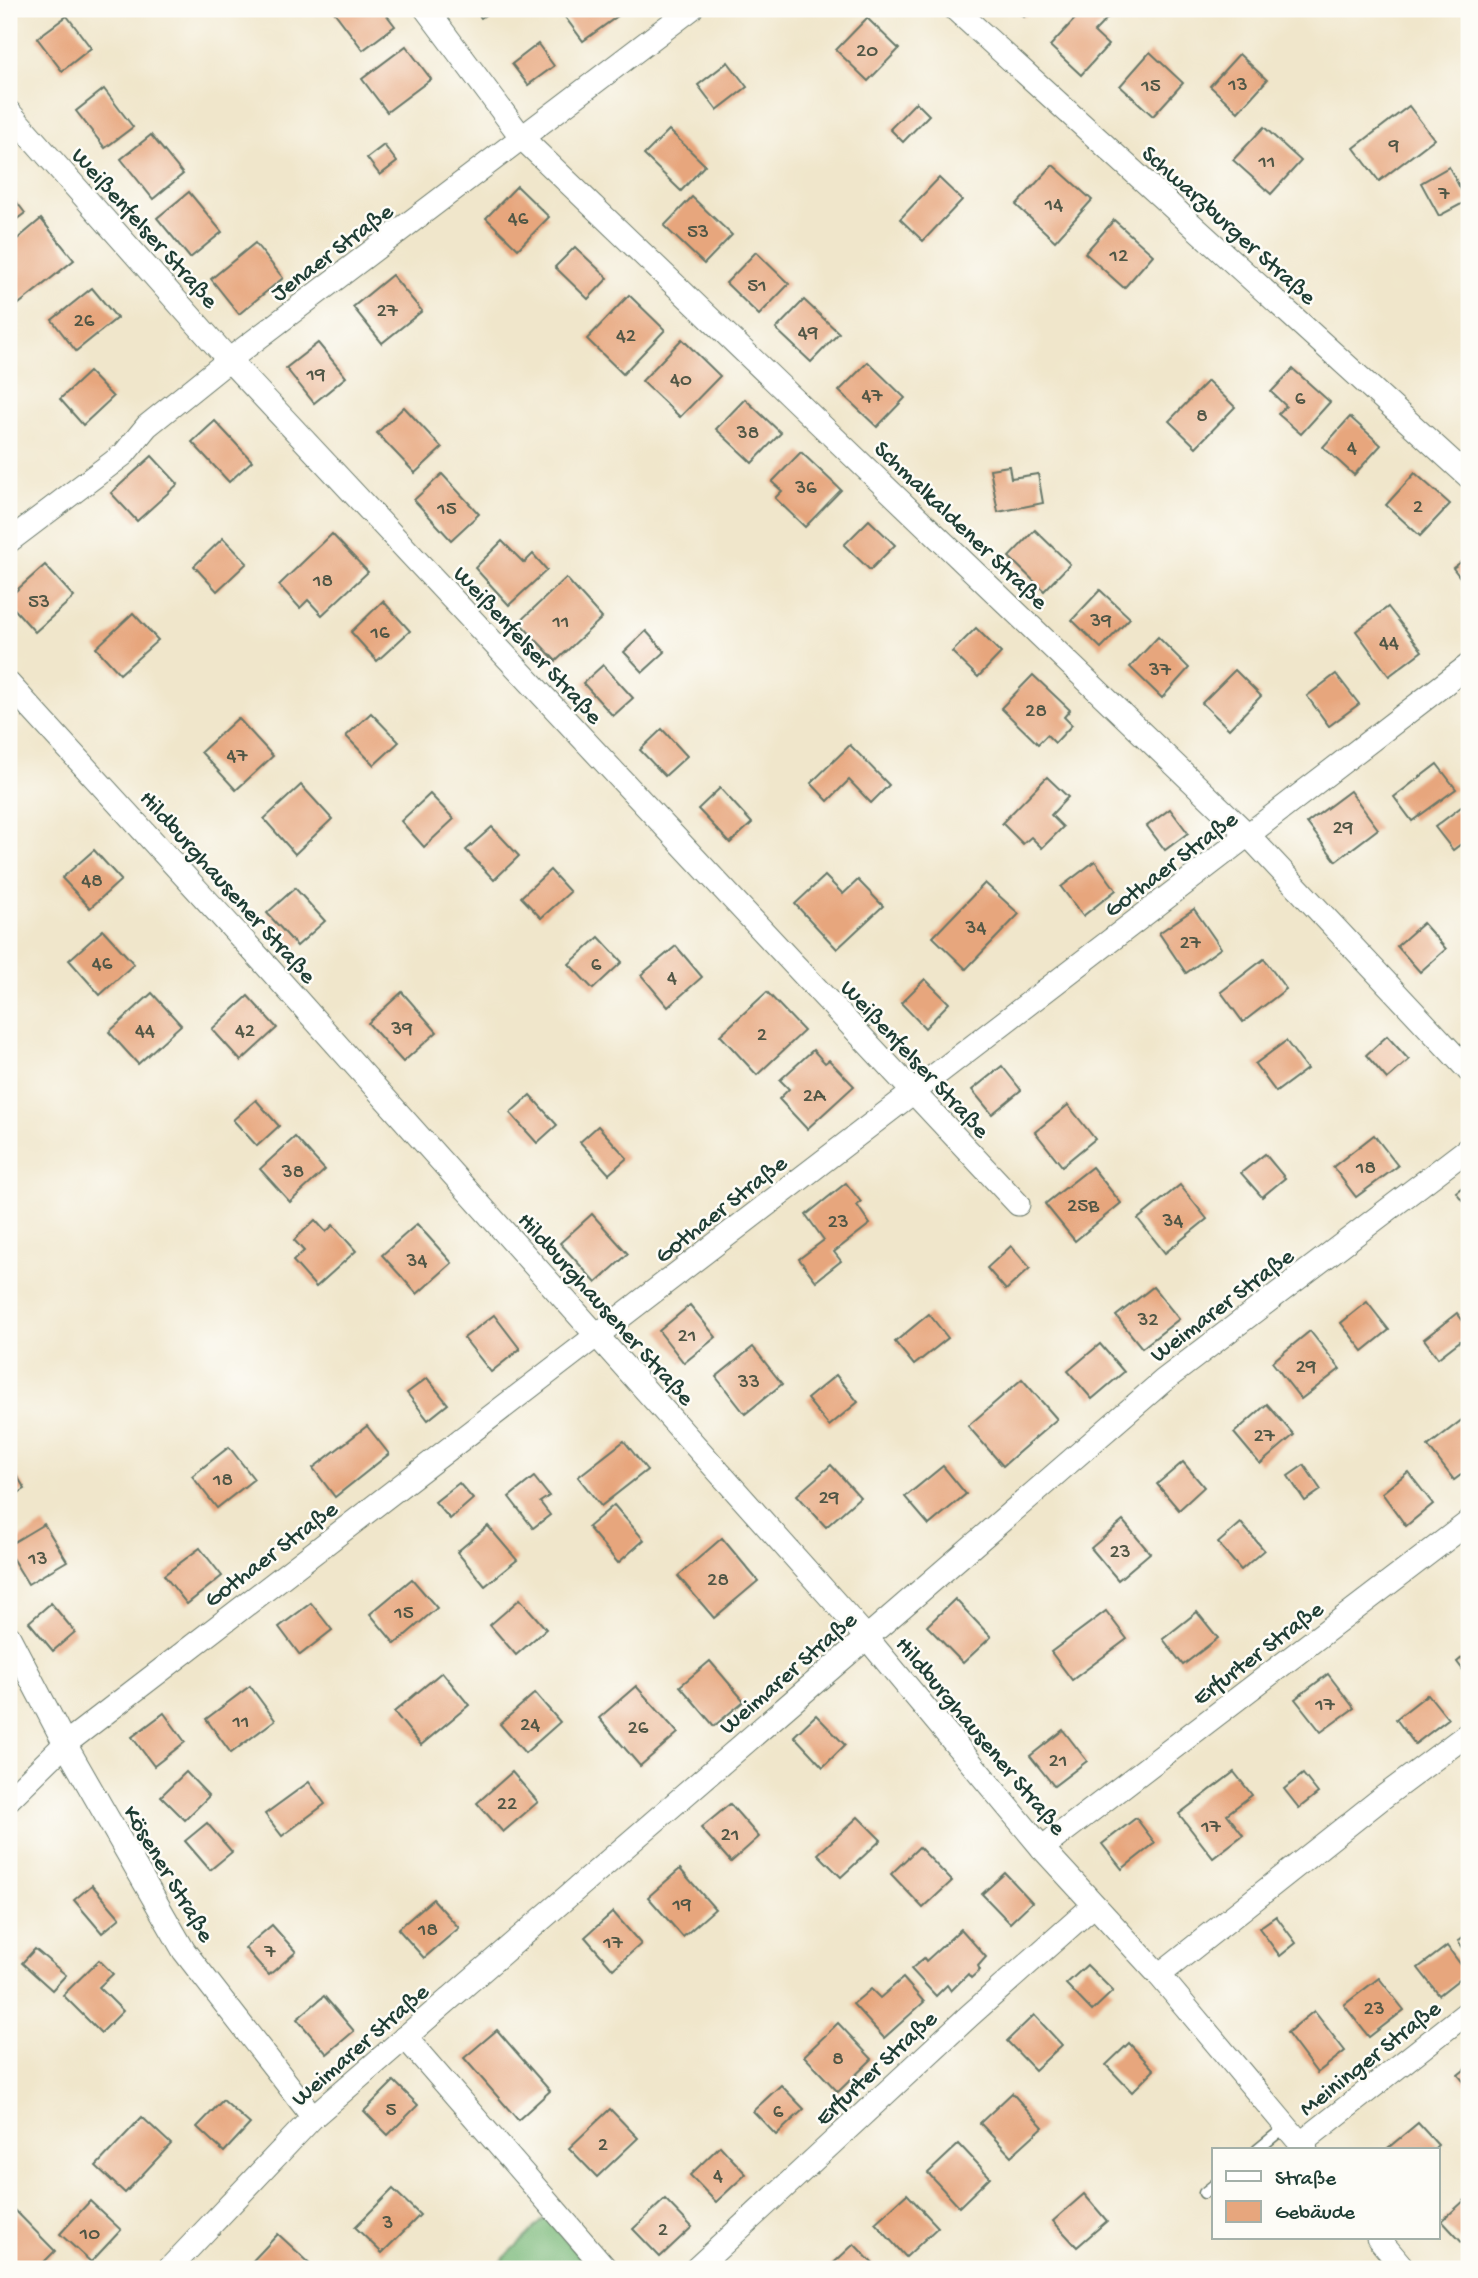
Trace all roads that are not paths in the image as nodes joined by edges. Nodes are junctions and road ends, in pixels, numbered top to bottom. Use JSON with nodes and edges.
{"nodes":[{"id":1,"x":426,"y":9,"type":"edge"},
{"id":2,"x":691,"y":9,"type":"edge"},
{"id":3,"x":956,"y":9,"type":"edge"},
{"id":4,"x":9,"y":112,"type":"edge"},
{"id":5,"x":523,"y":139,"type":"junction"},
{"id":6,"x":229,"y":360,"type":"junction"},
{"id":7,"x":1469,"y":477,"type":"edge"},
{"id":8,"x":9,"y":541,"type":"edge"},
{"id":9,"x":1469,"y":665,"type":"edge"},
{"id":10,"x":9,"y":684,"type":"edge"},
{"id":11,"x":1249,"y":836,"type":"junction"},
{"id":12,"x":1469,"y":1071,"type":"edge"},
{"id":13,"x":912,"y":1092,"type":"junction"},
{"id":14,"x":1469,"y":1148,"type":"edge"},
{"id":15,"x":1018,"y":1204,"type":"dead end"},
{"id":16,"x":597,"y":1337,"type":"junction"},
{"id":17,"x":1469,"y":1522,"type":"edge"},
{"id":18,"x":9,"y":1637,"type":"edge"},
{"id":19,"x":867,"y":1638,"type":"junction"},
{"id":20,"x":1469,"y":1733,"type":"edge"},
{"id":21,"x":65,"y":1744,"type":"junction"},
{"id":22,"x":9,"y":1799,"type":"edge"},
{"id":23,"x":1042,"y":1849,"type":"junction"},
{"id":24,"x":1093,"y":1906,"type":"junction"},
{"id":25,"x":1159,"y":1975,"type":"junction"},
{"id":26,"x":1469,"y":2011,"type":"edge"},
{"id":27,"x":405,"y":2037,"type":"junction"},
{"id":28,"x":313,"y":2117,"type":"junction"},
{"id":29,"x":1297,"y":2140,"type":"edge"},
{"id":30,"x":1264,"y":2148,"type":"edge"},
{"id":31,"x":1212,"y":2187,"type":"edge"},
{"id":32,"x":1204,"y":2193,"type":"dead end"},
{"id":33,"x":1380,"y":2240,"type":"edge"},
{"id":34,"x":169,"y":2269,"type":"edge"},
{"id":35,"x":606,"y":2269,"type":"edge"},
{"id":36,"x":696,"y":2269,"type":"edge"},
{"id":37,"x":1404,"y":2269,"type":"edge"}],
"edges":[{"from":1,"to":5,"type":"street","name":"Schmalkaldener Straße"},
{"from":2,"to":5,"type":"street","name":"Jenaer Straße"},
{"from":3,"to":7,"type":"street","name":"Schwarzburger Straße"},
{"from":4,"to":6,"type":"street","name":"Weißenfelser Straße"},
{"from":5,"to":6,"type":"street","name":"Jenaer Straße"},
{"from":5,"to":11,"type":"street","name":"Schmalkaldener Straße"},
{"from":6,"to":8,"type":"street","name":"Jenaer Straße"},
{"from":6,"to":13,"type":"street","name":"Weißenfelser Straße"},
{"from":9,"to":11,"type":"street","name":"Gothaer Straße"},
{"from":10,"to":16,"type":"street","name":"Hildburghausener Straße"},
{"from":11,"to":12,"type":"street","name":"Schmalkaldener Straße"},
{"from":11,"to":13,"type":"street","name":"Gothaer Straße"},
{"from":13,"to":15,"type":"street","name":"Weißenfelser Straße"},
{"from":13,"to":16,"type":"street","name":"Gothaer Straße"},
{"from":14,"to":19,"type":"street","name":"Weimarer Straße"},
{"from":16,"to":19,"type":"street","name":"Hildburghausener Straße"},
{"from":16,"to":21,"type":"street","name":"Gothaer Straße"},
{"from":17,"to":23,"type":"street","name":"Erfurter Straße"},
{"from":18,"to":21,"type":"street","name":"Kösener Straße"},
{"from":19,"to":23,"type":"street","name":"Hildburghausener Straße"},
{"from":19,"to":27,"type":"street","name":"Weimarer Straße"},
{"from":20,"to":25,"type":"street"},
{"from":21,"to":22,"type":"street","name":"Gothaer Straße"},
{"from":21,"to":28,"type":"street","name":"Kösener Straße"},
{"from":23,"to":24,"type":"street","name":"Hildburghausener Straße"},
{"from":24,"to":25,"type":"street","name":"Hildburghausener Straße"},
{"from":24,"to":36,"type":"street","name":"Erfurter Straße"},
{"from":25,"to":29,"type":"street","name":"Hildburghausener Straße"},
{"from":26,"to":29,"type":"street","name":"Meininger Straße"},
{"from":27,"to":28,"type":"street","name":"Weimarer Straße"},
{"from":27,"to":35,"type":"street"},
{"from":28,"to":34,"type":"street","name":"Weimarer Straße"},
{"from":29,"to":30,"type":"lane"},
{"from":31,"to":32,"type":"lane"},
{"from":33,"to":37,"type":"street"}]}
